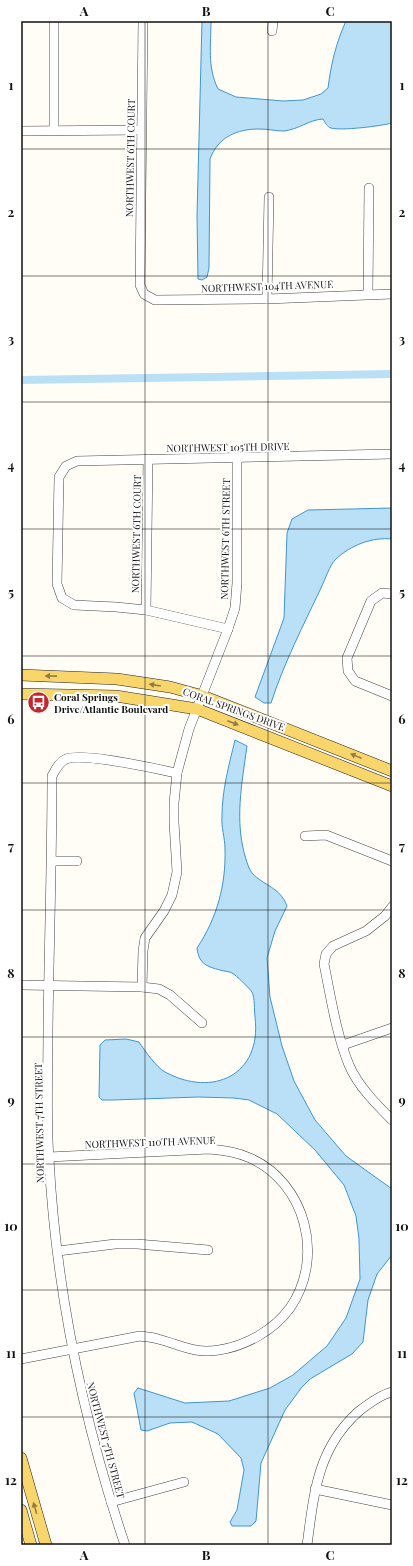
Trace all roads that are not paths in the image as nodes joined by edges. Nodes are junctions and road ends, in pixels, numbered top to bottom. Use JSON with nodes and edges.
{"nodes":[{"id":1,"x":54,"y":21,"type":"edge"},
{"id":2,"x":143,"y":21,"type":"edge"},
{"id":3,"x":273,"y":21,"type":"edge"},
{"id":4,"x":272,"y":31,"type":"dead end"},
{"id":5,"x":54,"y":130,"type":"junction"},
{"id":6,"x":142,"y":130,"type":"junction"},
{"id":7,"x":21,"y":131,"type":"edge"},
{"id":8,"x":369,"y":188,"type":"dead end"},
{"id":9,"x":269,"y":197,"type":"dead end"},
{"id":10,"x":144,"y":294,"type":"joint"},
{"id":11,"x":368,"y":294,"type":"junction"},
{"id":12,"x":392,"y":294,"type":"edge"},
{"id":13,"x":267,"y":299,"type":"junction"},
{"id":14,"x":392,"y":454,"type":"edge"},
{"id":15,"x":236,"y":457,"type":"junction"},
{"id":16,"x":148,"y":459,"type":"junction"},
{"id":17,"x":392,"y":594,"type":"edge"},
{"id":18,"x":146,"y":610,"type":"junction"},
{"id":19,"x":228,"y":629,"type":"junction"},
{"id":20,"x":21,"y":675,"type":"edge"},
{"id":21,"x":21,"y":694,"type":"edge"},
{"id":22,"x":202,"y":696,"type":"junction"},
{"id":23,"x":392,"y":696,"type":"edge"},
{"id":24,"x":196,"y":709,"type":"junction"},
{"id":25,"x":392,"y":771,"type":"edge"},
{"id":26,"x":177,"y":773,"type":"junction"},
{"id":27,"x":392,"y":786,"type":"edge"},
{"id":28,"x":305,"y":836,"type":"dead end"},
{"id":29,"x":52,"y":861,"type":"junction"},
{"id":30,"x":77,"y":861,"type":"dead end"},
{"id":31,"x":392,"y":861,"type":"edge"},
{"id":32,"x":392,"y":907,"type":"edge"},
{"id":33,"x":21,"y":986,"type":"edge"},
{"id":34,"x":49,"y":986,"type":"junction"},
{"id":35,"x":142,"y":987,"type":"junction"},
{"id":36,"x":202,"y":1023,"type":"dead end"},
{"id":37,"x":392,"y":1028,"type":"edge"},
{"id":38,"x":343,"y":1045,"type":"junction"},
{"id":39,"x":392,"y":1120,"type":"edge"},
{"id":40,"x":49,"y":1157,"type":"junction"},
{"id":41,"x":208,"y":1250,"type":"dead end"},
{"id":42,"x":58,"y":1251,"type":"junction"},
{"id":43,"x":72,"y":1348,"type":"junction"},
{"id":44,"x":21,"y":1359,"type":"edge"},
{"id":45,"x":392,"y":1392,"type":"edge"},
{"id":46,"x":21,"y":1458,"type":"edge"},
{"id":47,"x":184,"y":1482,"type":"dead end"},
{"id":48,"x":315,"y":1490,"type":"junction"},
{"id":49,"x":111,"y":1502,"type":"junction"},
{"id":50,"x":392,"y":1505,"type":"edge"},
{"id":51,"x":21,"y":1510,"type":"edge"},
{"id":52,"x":31,"y":1545,"type":"edge"},
{"id":53,"x":46,"y":1545,"type":"edge"},
{"id":54,"x":125,"y":1545,"type":"edge"},
{"id":55,"x":307,"y":1545,"type":"edge"}],
"edges":[{"from":1,"to":5,"type":"street"},
{"from":2,"to":6,"type":"street","name":"NORTHWEST 6TH COURT"},
{"from":3,"to":4,"type":"street"},
{"from":5,"to":6,"type":"street"},
{"from":5,"to":7,"type":"street"},
{"from":6,"to":10,"type":"street","name":"NORTHWEST 6TH COURT"},
{"from":8,"to":11,"type":"street"},
{"from":9,"to":13,"type":"street"},
{"from":10,"to":13,"type":"street","name":"NORTHWEST 104TH AVENUE"},
{"from":11,"to":12,"type":"street","name":"NORTHWEST 104TH AVENUE"},
{"from":11,"to":13,"type":"street","name":"NORTHWEST 104TH AVENUE"},
{"from":14,"to":15,"type":"street","name":"NORTHWEST 105TH DRIVE"},
{"from":15,"to":16,"type":"street","name":"NORTHWEST 105TH DRIVE"},
{"from":15,"to":19,"type":"street","name":"NORTHWEST 6TH STREET"},
{"from":16,"to":18,"type":"street","name":"NORTHWEST 6TH COURT"},
{"from":16,"to":18,"type":"street","name":"NORTHWEST 105TH DRIVE"},
{"from":17,"to":23,"type":"street"},
{"from":18,"to":19,"type":"street"},
{"from":19,"to":22,"type":"street","name":"NORTHWEST 6TH STREET"},
{"from":22,"to":20,"type":"main road","name":"CORAL SPRINGS DRIVE","one_way":true},
{"from":21,"to":24,"type":"main road","name":"CORAL SPRINGS DRIVE"},
{"from":22,"to":24,"type":"street","name":"NORTHWEST 6TH STREET"},
{"from":25,"to":22,"type":"main road","name":"CORAL SPRINGS DRIVE","one_way":true},
{"from":24,"to":26,"type":"street","name":"NORTHWEST 6TH STREET"},
{"from":24,"to":27,"type":"main road","name":"CORAL SPRINGS DRIVE","one_way":true},
{"from":26,"to":29,"type":"street","name":"NORTHWEST 7TH STREET"},
{"from":26,"to":35,"type":"street","name":"NORTHWEST 6TH STREET"},
{"from":28,"to":31,"type":"street"},
{"from":29,"to":30,"type":"street"},
{"from":29,"to":34,"type":"street","name":"NORTHWEST 7TH STREET"},
{"from":32,"to":38,"type":"street"},
{"from":33,"to":34,"type":"street"},
{"from":34,"to":35,"type":"street"},
{"from":34,"to":40,"type":"street","name":"NORTHWEST 7TH STREET"},
{"from":35,"to":36,"type":"street"},
{"from":37,"to":38,"type":"street"},
{"from":38,"to":39,"type":"street"},
{"from":40,"to":42,"type":"street","name":"NORTHWEST 7TH STREET"},
{"from":40,"to":43,"type":"street","name":"NORTHWEST 110TH AVENUE"},
{"from":41,"to":42,"type":"street"},
{"from":42,"to":43,"type":"street","name":"NORTHWEST 7TH STREET"},
{"from":43,"to":44,"type":"street","name":"NORTHWEST 110TH AVENUE"},
{"from":43,"to":49,"type":"street","name":"NORTHWEST 7TH STREET"},
{"from":45,"to":48,"type":"street"},
{"from":53,"to":46,"type":"main road","one_way":true},
{"from":47,"to":49,"type":"street"},
{"from":48,"to":50,"type":"street"},
{"from":48,"to":55,"type":"street"},
{"from":49,"to":54,"type":"street","name":"NORTHWEST 7TH STREET"},
{"from":51,"to":52,"type":"main road"}]}
